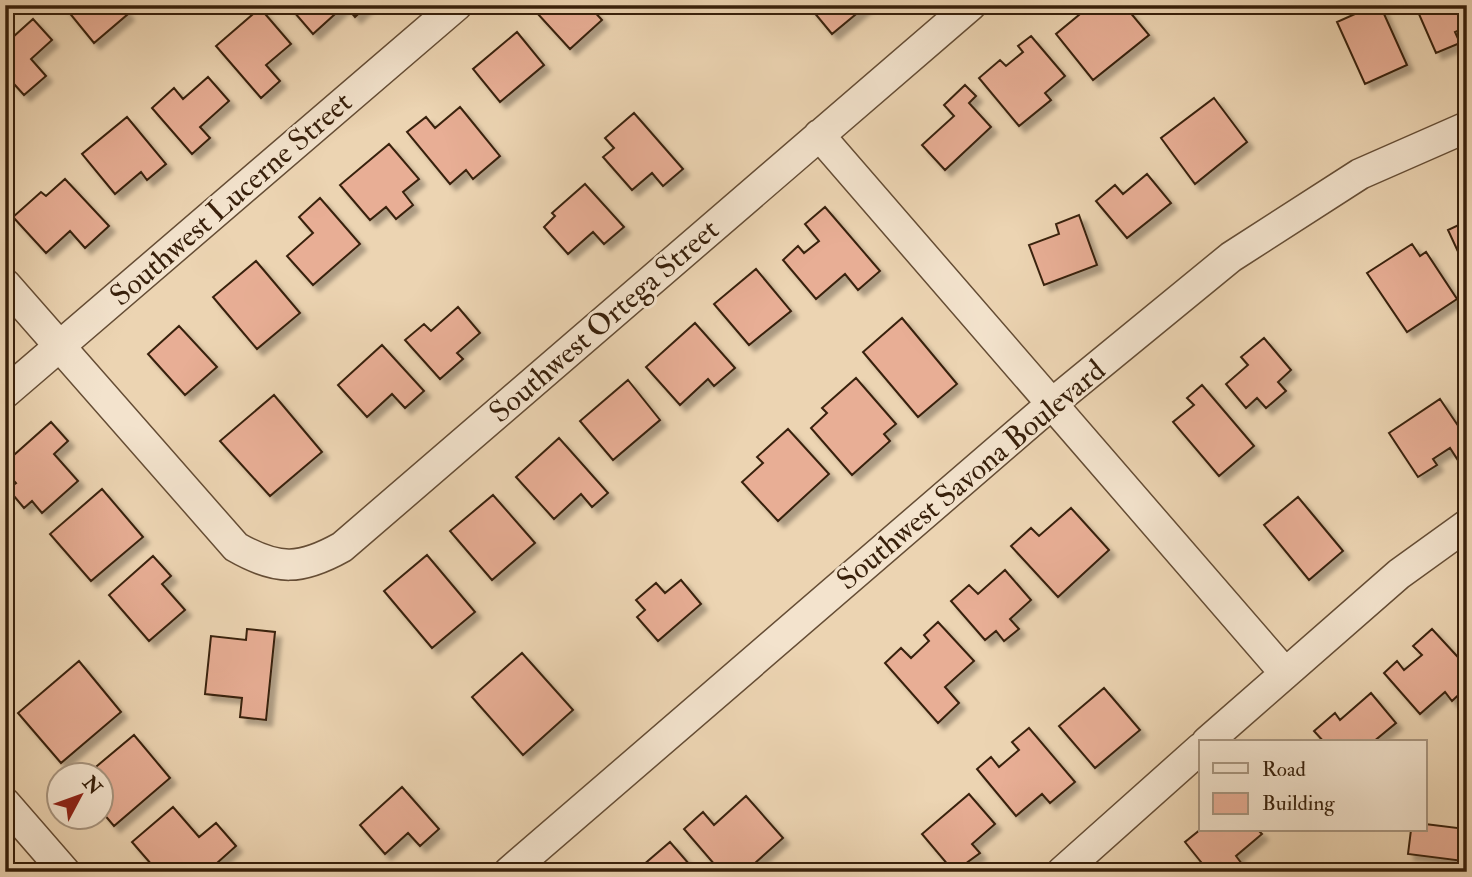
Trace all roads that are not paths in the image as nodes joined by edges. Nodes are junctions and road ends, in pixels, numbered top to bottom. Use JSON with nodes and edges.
{"nodes":[{"id":1,"x":457,"y":5,"type":"edge"},
{"id":2,"x":971,"y":5,"type":"edge"},
{"id":3,"x":1467,"y":127,"type":"edge"},
{"id":4,"x":819,"y":135,"type":"junction"},
{"id":5,"x":5,"y":284,"type":"edge"},
{"id":6,"x":59,"y":347,"type":"junction"},
{"id":7,"x":5,"y":393,"type":"edge"},
{"id":8,"x":1054,"y":402,"type":"junction"},
{"id":9,"x":1467,"y":525,"type":"edge"},
{"id":10,"x":1285,"y":673,"type":"junction"},
{"id":11,"x":1209,"y":740,"type":"edge"},
{"id":12,"x":1199,"y":750,"type":"edge"},
{"id":13,"x":10,"y":819,"type":"edge"},
{"id":14,"x":65,"y":872,"type":"edge"},
{"id":15,"x":509,"y":872,"type":"edge"},
{"id":16,"x":1062,"y":872,"type":"edge"}],
"edges":[{"from":1,"to":6,"type":"street","name":"Southwest Lucerne Street"},
{"from":2,"to":4,"type":"street","name":"Southwest Ortega Street"},
{"from":3,"to":8,"type":"street","name":"Southwest Savona Boulevard"},
{"from":4,"to":6,"type":"street","name":"Southwest Ortega Street"},
{"from":4,"to":8,"type":"street"},
{"from":5,"to":6,"type":"street","name":"Southwest Ortega Street"},
{"from":6,"to":7,"type":"street","name":"Southwest Lucerne Street"},
{"from":8,"to":10,"type":"street"},
{"from":8,"to":15,"type":"street","name":"Southwest Savona Boulevard"},
{"from":9,"to":10,"type":"street"},
{"from":10,"to":11,"type":"street"},
{"from":12,"to":16,"type":"street"},
{"from":13,"to":14,"type":"street"}]}
